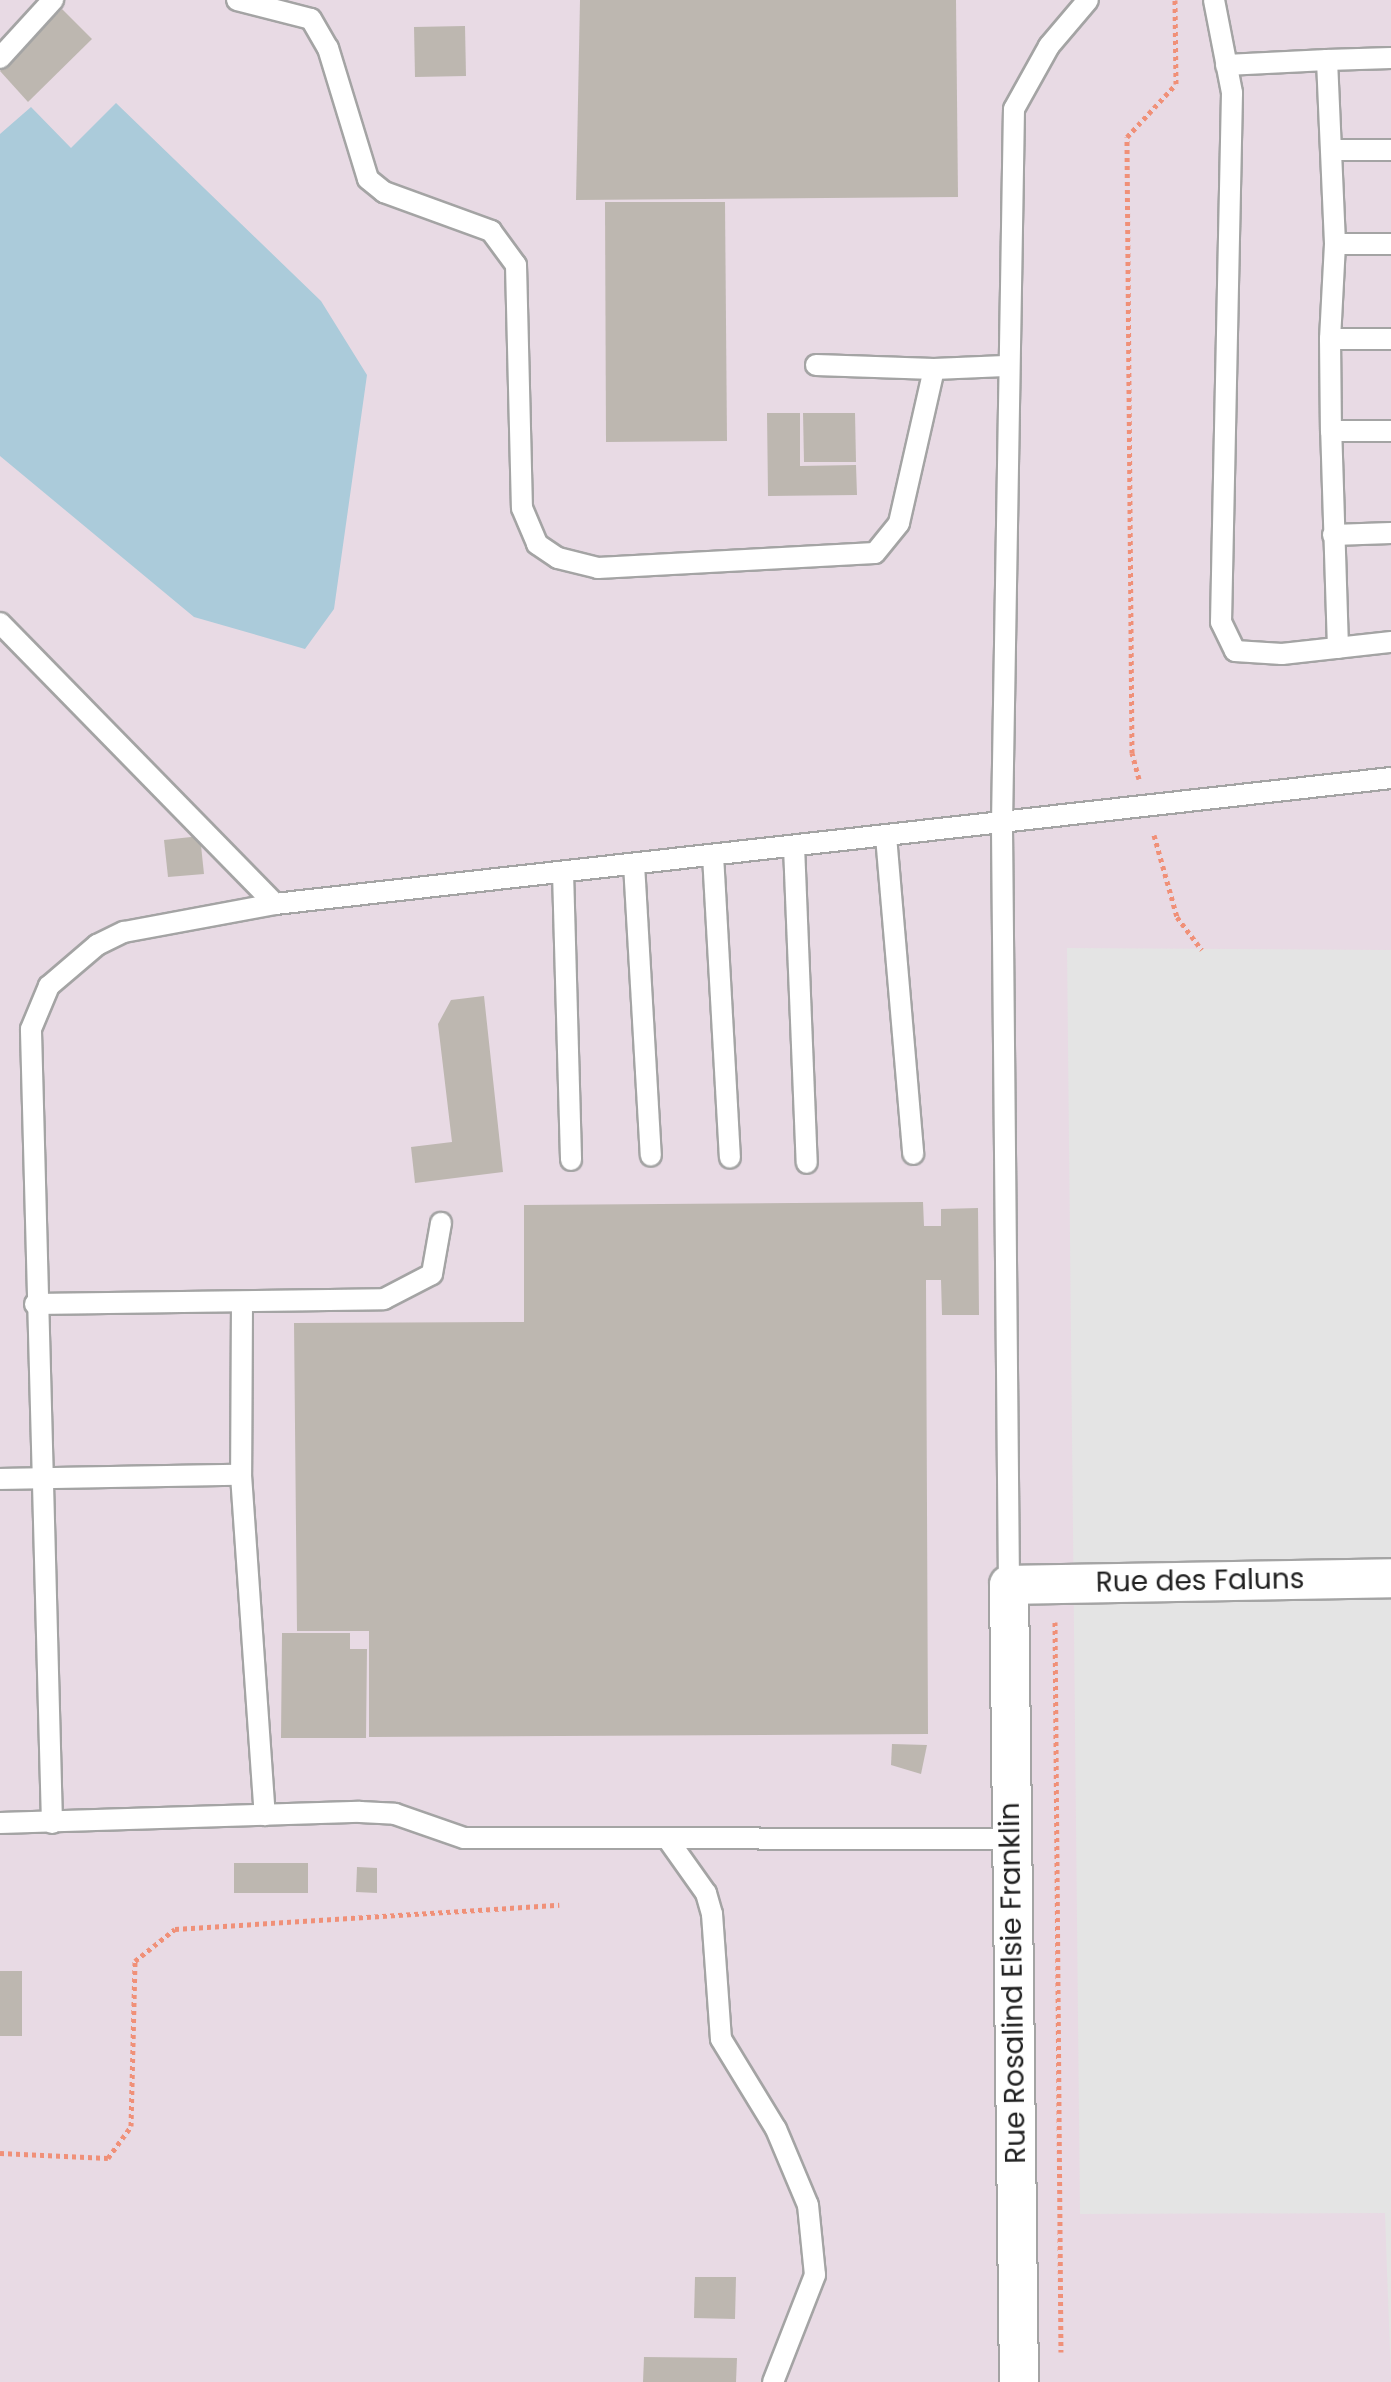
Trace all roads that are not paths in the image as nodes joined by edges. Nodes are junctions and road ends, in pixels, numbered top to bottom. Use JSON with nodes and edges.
{"nodes":[{"id":1,"x":53,"y":0,"type":"edge"},
{"id":2,"x":237,"y":0,"type":"edge"},
{"id":3,"x":1088,"y":0,"type":"edge"},
{"id":4,"x":1214,"y":0,"type":"edge"},
{"id":5,"x":0,"y":58,"type":"edge"},
{"id":6,"x":1391,"y":58,"type":"edge"},
{"id":7,"x":1327,"y":60,"type":"junction"},
{"id":8,"x":1226,"y":65,"type":"junction"},
{"id":9,"x":1332,"y":150,"type":"junction"},
{"id":10,"x":1391,"y":150,"type":"edge"},
{"id":11,"x":1335,"y":244,"type":"junction"},
{"id":12,"x":1391,"y":244,"type":"edge"},
{"id":13,"x":1330,"y":339,"type":"junction"},
{"id":14,"x":1391,"y":339,"type":"edge"},
{"id":15,"x":816,"y":365,"type":"dead end"},
{"id":16,"x":1005,"y":366,"type":"junction"},
{"id":17,"x":934,"y":369,"type":"junction"},
{"id":18,"x":1331,"y":431,"type":"junction"},
{"id":19,"x":1391,"y":431,"type":"edge"},
{"id":20,"x":1391,"y":533,"type":"edge"},
{"id":21,"x":1333,"y":535,"type":"junction"},
{"id":22,"x":0,"y":623,"type":"edge"},
{"id":23,"x":1391,"y":642,"type":"edge"},
{"id":24,"x":1338,"y":648,"type":"junction"},
{"id":25,"x":1391,"y":778,"type":"edge"},
{"id":26,"x":1002,"y":824,"type":"junction"},
{"id":27,"x":886,"y":836,"type":"junction"},
{"id":28,"x":794,"y":846,"type":"junction"},
{"id":29,"x":713,"y":855,"type":"junction"},
{"id":30,"x":634,"y":864,"type":"junction"},
{"id":31,"x":563,"y":872,"type":"junction"},
{"id":32,"x":275,"y":904,"type":"junction"},
{"id":33,"x":913,"y":1154,"type":"dead end"},
{"id":34,"x":651,"y":1156,"type":"dead end"},
{"id":35,"x":730,"y":1158,"type":"dead end"},
{"id":36,"x":571,"y":1160,"type":"dead end"},
{"id":37,"x":807,"y":1163,"type":"dead end"},
{"id":38,"x":441,"y":1223,"type":"dead end"},
{"id":39,"x":242,"y":1302,"type":"junction"},
{"id":40,"x":35,"y":1304,"type":"junction"},
{"id":41,"x":241,"y":1475,"type":"junction"},
{"id":42,"x":39,"y":1478,"type":"junction"},
{"id":43,"x":0,"y":1479,"type":"edge"},
{"id":44,"x":1391,"y":1578,"type":"edge"},
{"id":45,"x":1009,"y":1585,"type":"junction"},
{"id":46,"x":265,"y":1815,"type":"junction"},
{"id":47,"x":0,"y":1823,"type":"edge"},
{"id":48,"x":52,"y":1823,"type":"junction"},
{"id":49,"x":1010,"y":1839,"type":"junction"},
{"id":50,"x":669,"y":1841,"type":"junction"},
{"id":51,"x":773,"y":2382,"type":"edge"},
{"id":52,"x":1019,"y":2382,"type":"edge"}],
"edges":[{"from":1,"to":5,"type":"lane"},
{"from":2,"to":17,"type":"lane"},
{"from":3,"to":16,"type":"lane"},
{"from":4,"to":8,"type":"lane"},
{"from":6,"to":7,"type":"lane"},
{"from":7,"to":8,"type":"lane"},
{"from":7,"to":9,"type":"lane"},
{"from":8,"to":24,"type":"lane"},
{"from":9,"to":10,"type":"lane"},
{"from":9,"to":11,"type":"lane"},
{"from":11,"to":12,"type":"lane"},
{"from":11,"to":13,"type":"lane"},
{"from":13,"to":14,"type":"lane"},
{"from":13,"to":18,"type":"lane"},
{"from":15,"to":17,"type":"lane"},
{"from":16,"to":17,"type":"lane"},
{"from":16,"to":26,"type":"lane"},
{"from":18,"to":19,"type":"lane"},
{"from":18,"to":21,"type":"lane"},
{"from":20,"to":21,"type":"lane"},
{"from":21,"to":24,"type":"lane"},
{"from":22,"to":32,"type":"lane"},
{"from":23,"to":24,"type":"lane"},
{"from":25,"to":26,"type":"lane"},
{"from":26,"to":27,"type":"lane"},
{"from":26,"to":45,"type":"lane"},
{"from":27,"to":28,"type":"lane"},
{"from":27,"to":33,"type":"lane"},
{"from":28,"to":29,"type":"lane"},
{"from":28,"to":37,"type":"lane"},
{"from":29,"to":30,"type":"lane"},
{"from":29,"to":35,"type":"lane"},
{"from":30,"to":31,"type":"lane"},
{"from":30,"to":34,"type":"lane"},
{"from":31,"to":32,"type":"lane"},
{"from":31,"to":36,"type":"lane"},
{"from":32,"to":40,"type":"lane"},
{"from":38,"to":39,"type":"lane"},
{"from":39,"to":40,"type":"lane"},
{"from":39,"to":41,"type":"lane"},
{"from":40,"to":42,"type":"lane"},
{"from":41,"to":42,"type":"lane"},
{"from":41,"to":46,"type":"lane"},
{"from":42,"to":43,"type":"lane"},
{"from":42,"to":48,"type":"lane"},
{"from":44,"to":45,"type":"street","name":"Rue des Faluns"},
{"from":45,"to":49,"type":"street","name":"Rue Rosalind Elsie Franklin"},
{"from":46,"to":48,"type":"lane"},
{"from":46,"to":50,"type":"lane"},
{"from":47,"to":48,"type":"lane"},
{"from":49,"to":50,"type":"lane"},
{"from":49,"to":52,"type":"street","name":"Rue Rosalind Elsie Franklin"},
{"from":50,"to":51,"type":"lane"}]}
